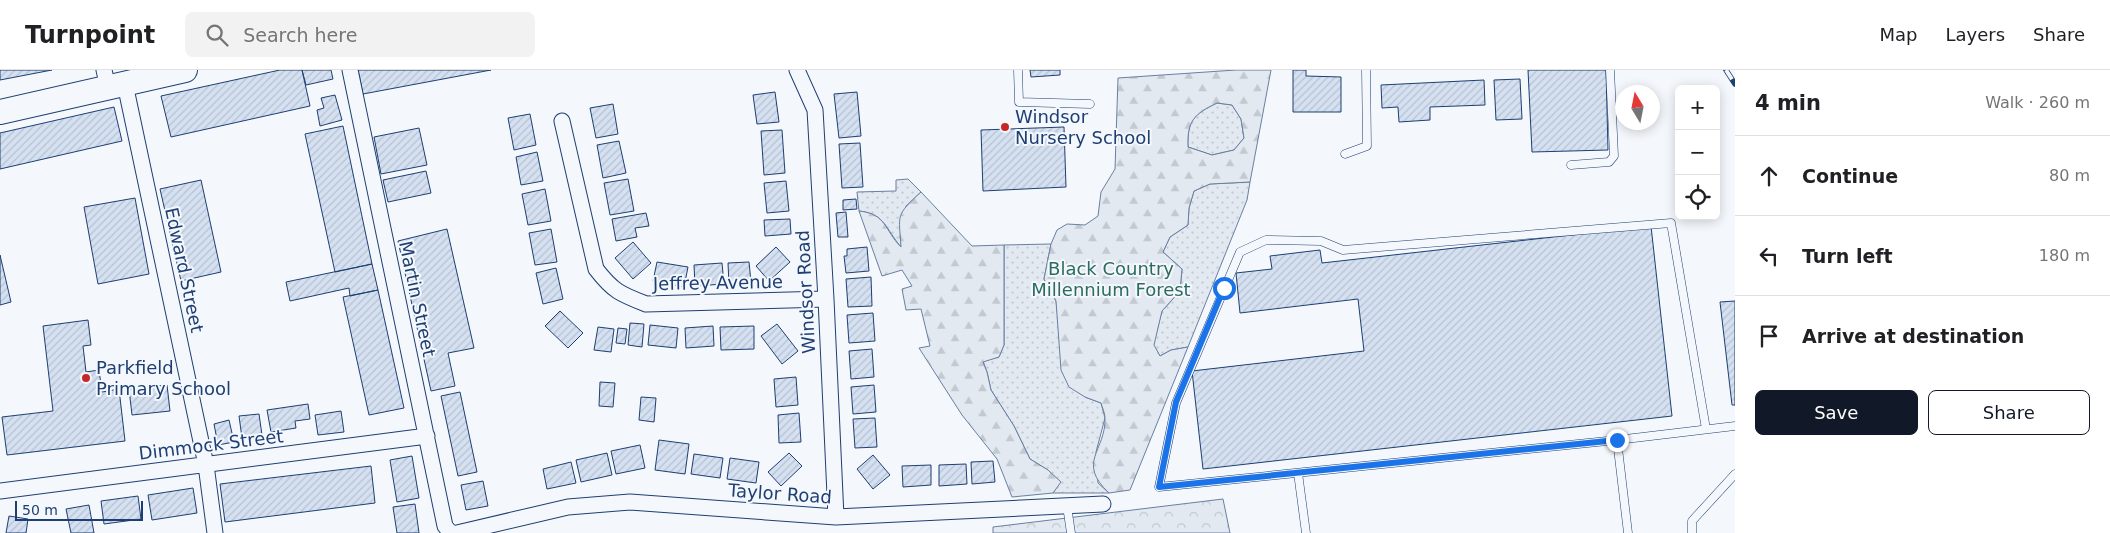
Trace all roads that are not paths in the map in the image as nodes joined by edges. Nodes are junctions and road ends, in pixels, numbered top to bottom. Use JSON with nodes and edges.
{"nodes":[{"id":1,"x":186,"y":70,"type":"edge"},
{"id":2,"x":350,"y":70,"type":"edge"},
{"id":3,"x":797,"y":70,"type":"edge"},
{"id":4,"x":1018,"y":70,"type":"edge"},
{"id":5,"x":1366,"y":70,"type":"edge"},
{"id":6,"x":1610,"y":70,"type":"edge"},
{"id":7,"x":113,"y":81,"type":"edge"},
{"id":8,"x":1090,"y":104,"type":"dead end"},
{"id":9,"x":0,"y":112,"type":"edge"},
{"id":10,"x":562,"y":121,"type":"dead end"},
{"id":11,"x":1345,"y":154,"type":"dead end"},
{"id":12,"x":1571,"y":165,"type":"dead end"},
{"id":13,"x":826,"y":299,"type":"junction"},
{"id":14,"x":1735,"y":426,"type":"edge"},
{"id":15,"x":1706,"y":429,"type":"junction"},
{"id":16,"x":427,"y":436,"type":"junction"},
{"id":17,"x":1617,"y":440,"type":"junction"},
{"id":18,"x":206,"y":465,"type":"junction"},
{"id":19,"x":1298,"y":473,"type":"junction"},
{"id":20,"x":1735,"y":474,"type":"edge"},
{"id":21,"x":0,"y":491,"type":"edge"},
{"id":22,"x":1103,"y":504,"type":"dead end"},
{"id":23,"x":1067,"y":506,"type":"junction"},
{"id":24,"x":836,"y":516,"type":"junction"},
{"id":25,"x":216,"y":533,"type":"edge"},
{"id":26,"x":453,"y":533,"type":"edge"},
{"id":27,"x":458,"y":533,"type":"edge"},
{"id":28,"x":1071,"y":533,"type":"edge"},
{"id":29,"x":1306,"y":533,"type":"edge"},
{"id":30,"x":1628,"y":533,"type":"edge"},
{"id":31,"x":1692,"y":533,"type":"edge"}],
"edges":[{"from":1,"to":7,"type":"main road"},
{"from":2,"to":16,"type":"street","name":"Martin Street"},
{"from":3,"to":13,"type":"street","name":"Windsor Road"},
{"from":4,"to":8,"type":"lane"},
{"from":5,"to":11,"type":"lane"},
{"from":6,"to":12,"type":"lane"},
{"from":7,"to":9,"type":"main road"},
{"from":7,"to":18,"type":"street","name":"Edward Street"},
{"from":10,"to":13,"type":"street","name":"Jeffrey Avenue"},
{"from":13,"to":24,"type":"street","name":"Windsor Road"},
{"from":14,"to":15,"type":"lane"},
{"from":15,"to":17,"type":"lane"},
{"from":15,"to":19,"type":"lane"},
{"from":16,"to":18,"type":"street","name":"Dimmock Street"},
{"from":16,"to":26,"type":"street","name":"Martin Street"},
{"from":17,"to":19,"type":"lane"},
{"from":17,"to":30,"type":"lane"},
{"from":18,"to":21,"type":"street","name":"Dimmock Street"},
{"from":18,"to":25,"type":"street","name":"Edward Street"},
{"from":19,"to":29,"type":"lane"},
{"from":20,"to":31,"type":"lane"},
{"from":22,"to":23,"type":"street","name":"Taylor Road"},
{"from":23,"to":24,"type":"street","name":"Taylor Road"},
{"from":23,"to":28,"type":"lane"},
{"from":24,"to":27,"type":"street","name":"Taylor Road"}]}
